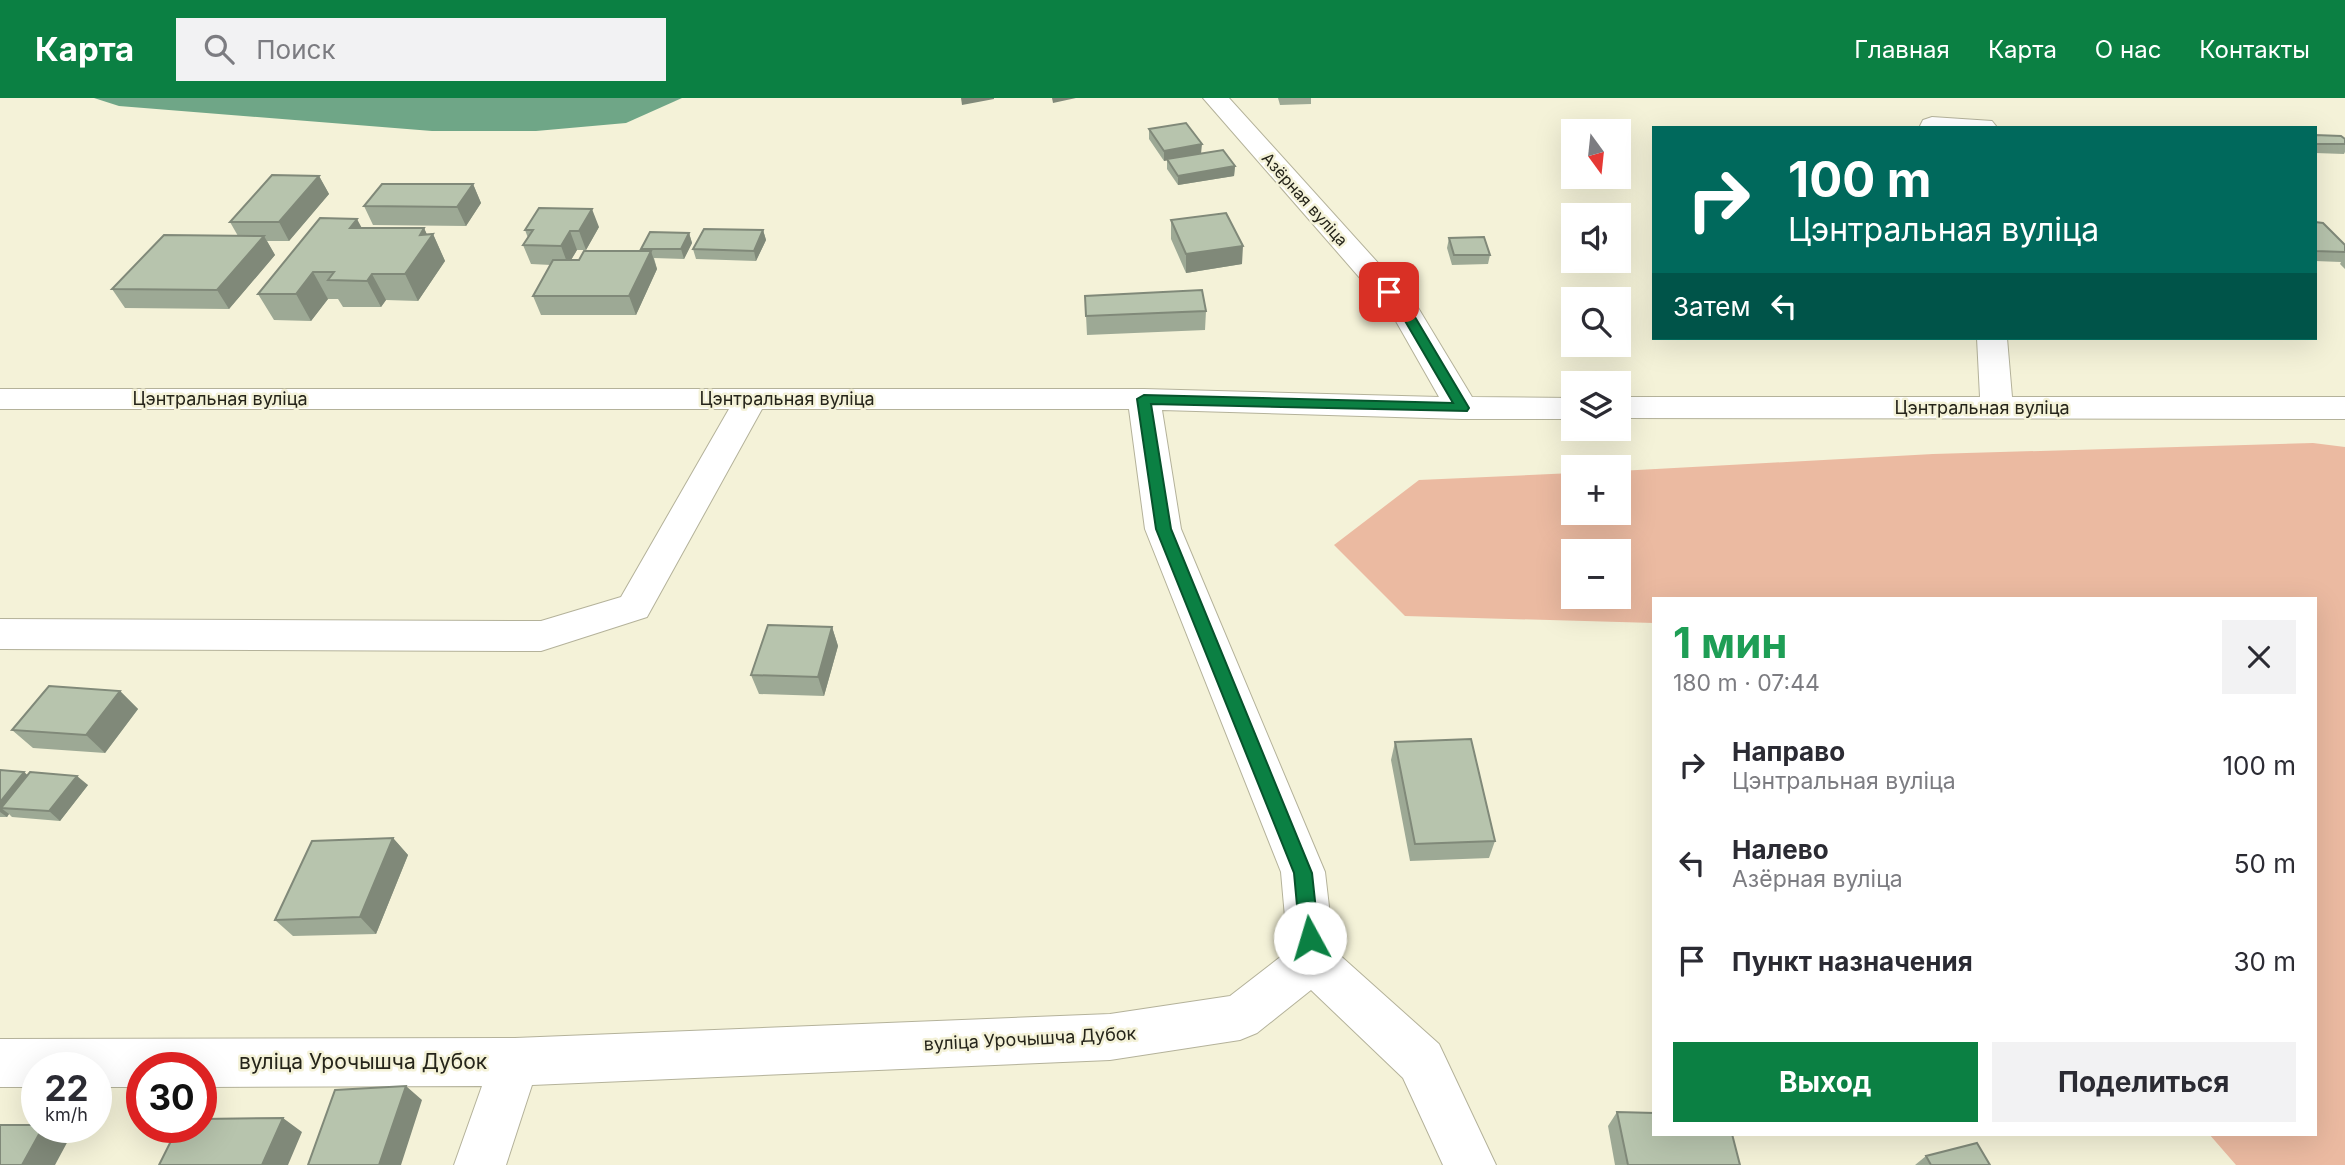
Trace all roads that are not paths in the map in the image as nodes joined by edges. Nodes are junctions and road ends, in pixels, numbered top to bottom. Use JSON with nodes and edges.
{"nodes":[{"id":1,"x":1215,"y":98,"type":"edge"},
{"id":2,"x":1932,"y":126,"type":"edge"},
{"id":3,"x":1983,"y":126,"type":"edge"},
{"id":4,"x":1992,"y":340,"type":"edge"},
{"id":5,"x":0,"y":399,"type":"edge"},
{"id":6,"x":751,"y":399,"type":"junction"},
{"id":7,"x":1144,"y":399,"type":"junction"},
{"id":8,"x":1462,"y":408,"type":"junction"},
{"id":9,"x":1561,"y":408,"type":"edge"},
{"id":10,"x":1631,"y":408,"type":"edge"},
{"id":11,"x":1997,"y":408,"type":"junction"},
{"id":12,"x":2345,"y":408,"type":"edge"},
{"id":13,"x":0,"y":634,"type":"edge"},
{"id":14,"x":1312,"y":960,"type":"junction"},
{"id":15,"x":515,"y":1062,"type":"junction"},
{"id":16,"x":0,"y":1063,"type":"edge"},
{"id":17,"x":480,"y":1165,"type":"edge"},
{"id":18,"x":1470,"y":1165,"type":"edge"}],
"edges":[{"from":1,"to":8,"type":"street","name":"Азёрная вуліца"},
{"from":2,"to":3,"type":"street"},
{"from":4,"to":11,"type":"street"},
{"from":5,"to":6,"type":"street","name":"Цэнтральная вуліца"},
{"from":6,"to":7,"type":"street","name":"Цэнтральная вуліца"},
{"from":6,"to":13,"type":"street"},
{"from":7,"to":8,"type":"street","name":"Цэнтральная вуліца"},
{"from":7,"to":14,"type":"street"},
{"from":8,"to":9,"type":"street","name":"Цэнтральная вуліца"},
{"from":10,"to":11,"type":"street","name":"Цэнтральная вуліца"},
{"from":11,"to":12,"type":"street","name":"Цэнтральная вуліца"},
{"from":14,"to":15,"type":"street","name":"вуліца Урочышча Дубок"},
{"from":14,"to":18,"type":"street"},
{"from":15,"to":16,"type":"street","name":"вуліца Урочышча Дубок"},
{"from":15,"to":17,"type":"street","name":"вуліца Урочышча Дубок"}]}
